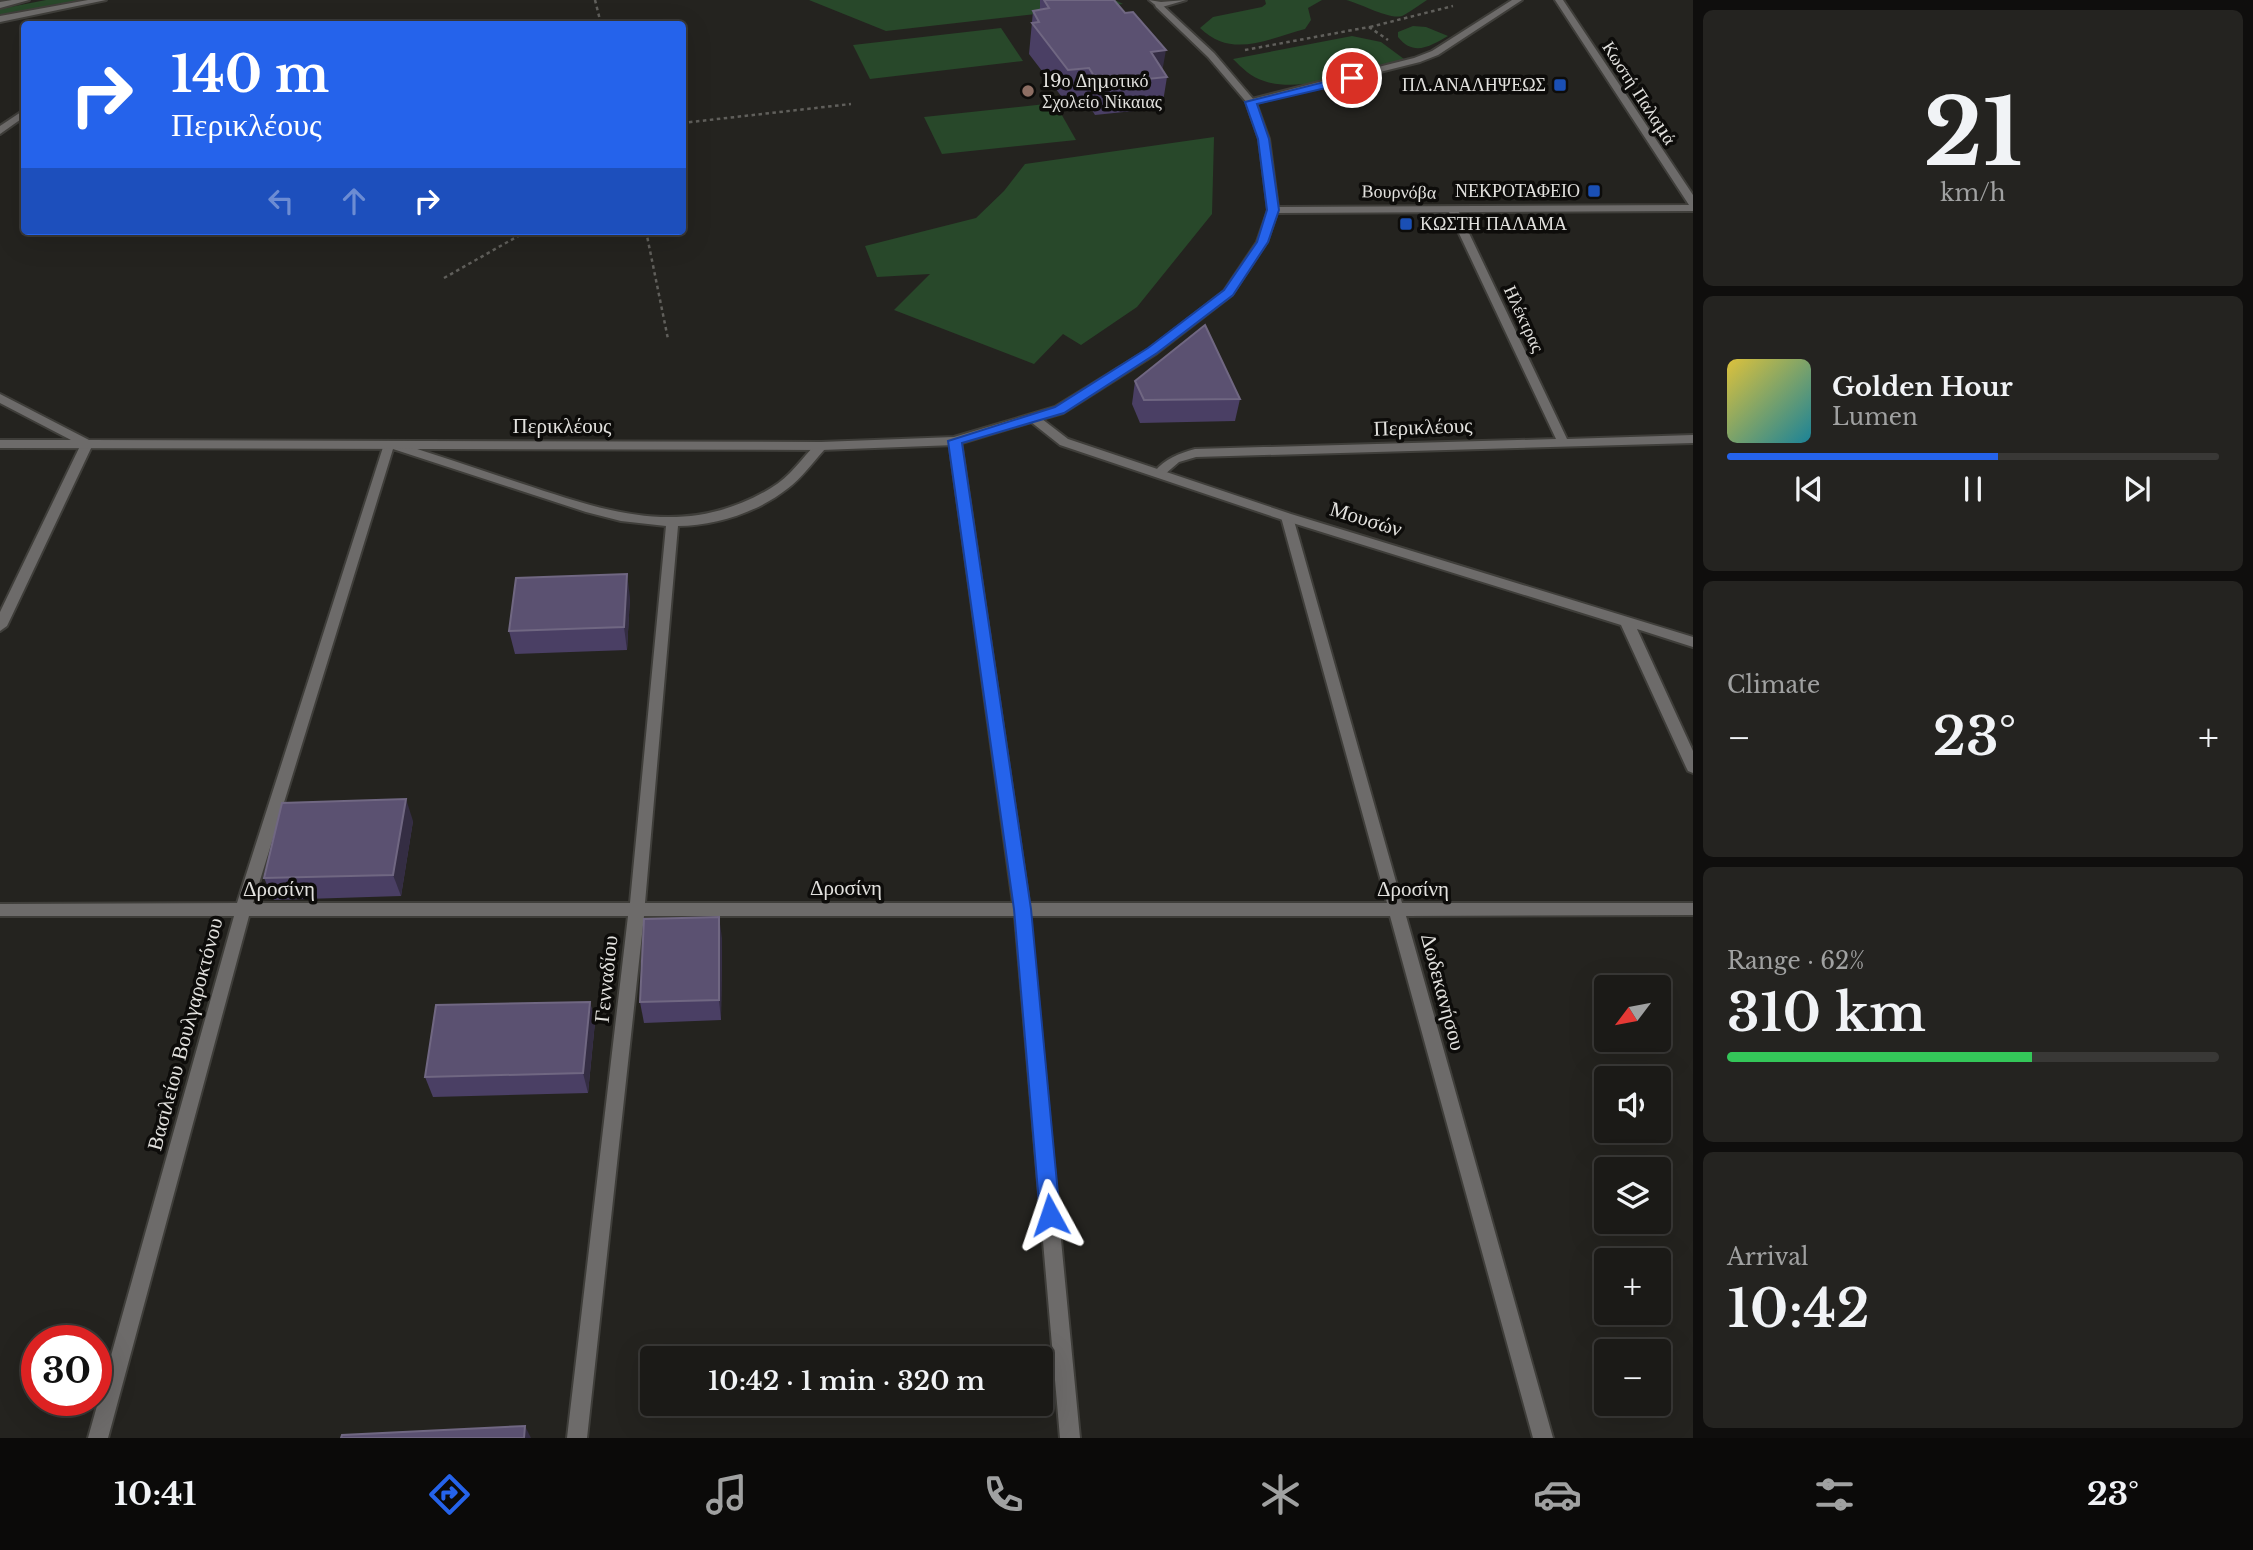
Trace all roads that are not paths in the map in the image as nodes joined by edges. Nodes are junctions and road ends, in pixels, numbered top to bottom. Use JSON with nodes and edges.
{"nodes":[{"id":1,"x":25,"y":0,"type":"edge"},
{"id":2,"x":102,"y":0,"type":"edge"},
{"id":3,"x":1182,"y":0,"type":"edge"},
{"id":4,"x":1518,"y":0,"type":"edge"},
{"id":5,"x":1559,"y":0,"type":"edge"},
{"id":6,"x":1156,"y":2,"type":"edge"},
{"id":7,"x":0,"y":5,"type":"edge"},
{"id":8,"x":0,"y":19,"type":"edge"},
{"id":9,"x":1251,"y":102,"type":"junction"},
{"id":10,"x":21,"y":115,"type":"edge"},
{"id":11,"x":0,"y":131,"type":"edge"},
{"id":12,"x":1693,"y":203,"type":"edge"},
{"id":13,"x":1693,"y":208,"type":"edge"},
{"id":14,"x":1273,"y":210,"type":"junction"},
{"id":15,"x":1453,"y":210,"type":"junction"},
{"id":16,"x":0,"y":398,"type":"edge"},
{"id":17,"x":1034,"y":419,"type":"junction"},
{"id":18,"x":1693,"y":439,"type":"edge"},
{"id":19,"x":955,"y":441,"type":"junction"},
{"id":20,"x":1563,"y":442,"type":"junction"},
{"id":21,"x":0,"y":444,"type":"edge"},
{"id":22,"x":86,"y":444,"type":"junction"},
{"id":23,"x":390,"y":444,"type":"junction"},
{"id":24,"x":821,"y":446,"type":"junction"},
{"id":25,"x":1160,"y":472,"type":"junction"},
{"id":26,"x":1287,"y":517,"type":"junction"},
{"id":27,"x":672,"y":524,"type":"junction"},
{"id":28,"x":1626,"y":621,"type":"junction"},
{"id":29,"x":0,"y":625,"type":"edge"},
{"id":30,"x":1693,"y":642,"type":"edge"},
{"id":31,"x":1693,"y":768,"type":"edge"},
{"id":32,"x":637,"y":909,"type":"junction"},
{"id":33,"x":1023,"y":909,"type":"junction"},
{"id":34,"x":1693,"y":909,"type":"edge"},
{"id":35,"x":0,"y":910,"type":"edge"},
{"id":36,"x":243,"y":910,"type":"junction"},
{"id":37,"x":1398,"y":910,"type":"junction"},
{"id":38,"x":98,"y":1438,"type":"edge"},
{"id":39,"x":577,"y":1438,"type":"edge"},
{"id":40,"x":1070,"y":1438,"type":"edge"},
{"id":41,"x":1543,"y":1438,"type":"edge"}],
"edges":[{"from":1,"to":7,"type":"street"},
{"from":2,"to":8,"type":"street"},
{"from":3,"to":6,"type":"street"},
{"from":4,"to":9,"type":"street"},
{"from":5,"to":12,"type":"street","name":"Κωστή Παλαμά"},
{"from":6,"to":9,"type":"street"},
{"from":9,"to":14,"type":"street"},
{"from":10,"to":11,"type":"street"},
{"from":13,"to":15,"type":"street","name":"Βουρνόβα"},
{"from":14,"to":15,"type":"street","name":"Βουρνόβα"},
{"from":14,"to":17,"type":"street","name":"Περικλέους"},
{"from":15,"to":20,"type":"street","name":"Ηλέκτρας"},
{"from":16,"to":22,"type":"street"},
{"from":17,"to":19,"type":"street","name":"Περικλέους"},
{"from":17,"to":25,"type":"street","name":"Μουσών"},
{"from":18,"to":20,"type":"street","name":"Περικλέους"},
{"from":19,"to":24,"type":"street","name":"Περικλέους"},
{"from":19,"to":33,"type":"street"},
{"from":20,"to":25,"type":"street","name":"Περικλέους"},
{"from":21,"to":22,"type":"street","name":"Περικλέους"},
{"from":22,"to":23,"type":"street","name":"Περικλέους"},
{"from":22,"to":29,"type":"street"},
{"from":23,"to":24,"type":"street","name":"Περικλέους"},
{"from":23,"to":27,"type":"street"},
{"from":23,"to":36,"type":"street","name":"Βασιλείου Βουλγαροκτόνου"},
{"from":24,"to":27,"type":"street"},
{"from":25,"to":26,"type":"street","name":"Μουσών"},
{"from":26,"to":28,"type":"street","name":"Μουσών"},
{"from":26,"to":37,"type":"street","name":"Δωδεκανήσου"},
{"from":27,"to":32,"type":"street","name":"Γενναδίου"},
{"from":28,"to":30,"type":"street","name":"Μουσών"},
{"from":28,"to":31,"type":"street"},
{"from":32,"to":33,"type":"street","name":"Δροσίνη"},
{"from":32,"to":36,"type":"street","name":"Δροσίνη"},
{"from":32,"to":39,"type":"street","name":"Γενναδίου"},
{"from":33,"to":37,"type":"street","name":"Δροσίνη"},
{"from":33,"to":40,"type":"street"},
{"from":34,"to":37,"type":"street","name":"Δροσίνη"},
{"from":35,"to":36,"type":"street","name":"Δροσίνη"},
{"from":36,"to":38,"type":"street","name":"Βασιλείου Βουλγαροκτόνου"},
{"from":37,"to":41,"type":"street","name":"Δωδεκανήσου"}]}
